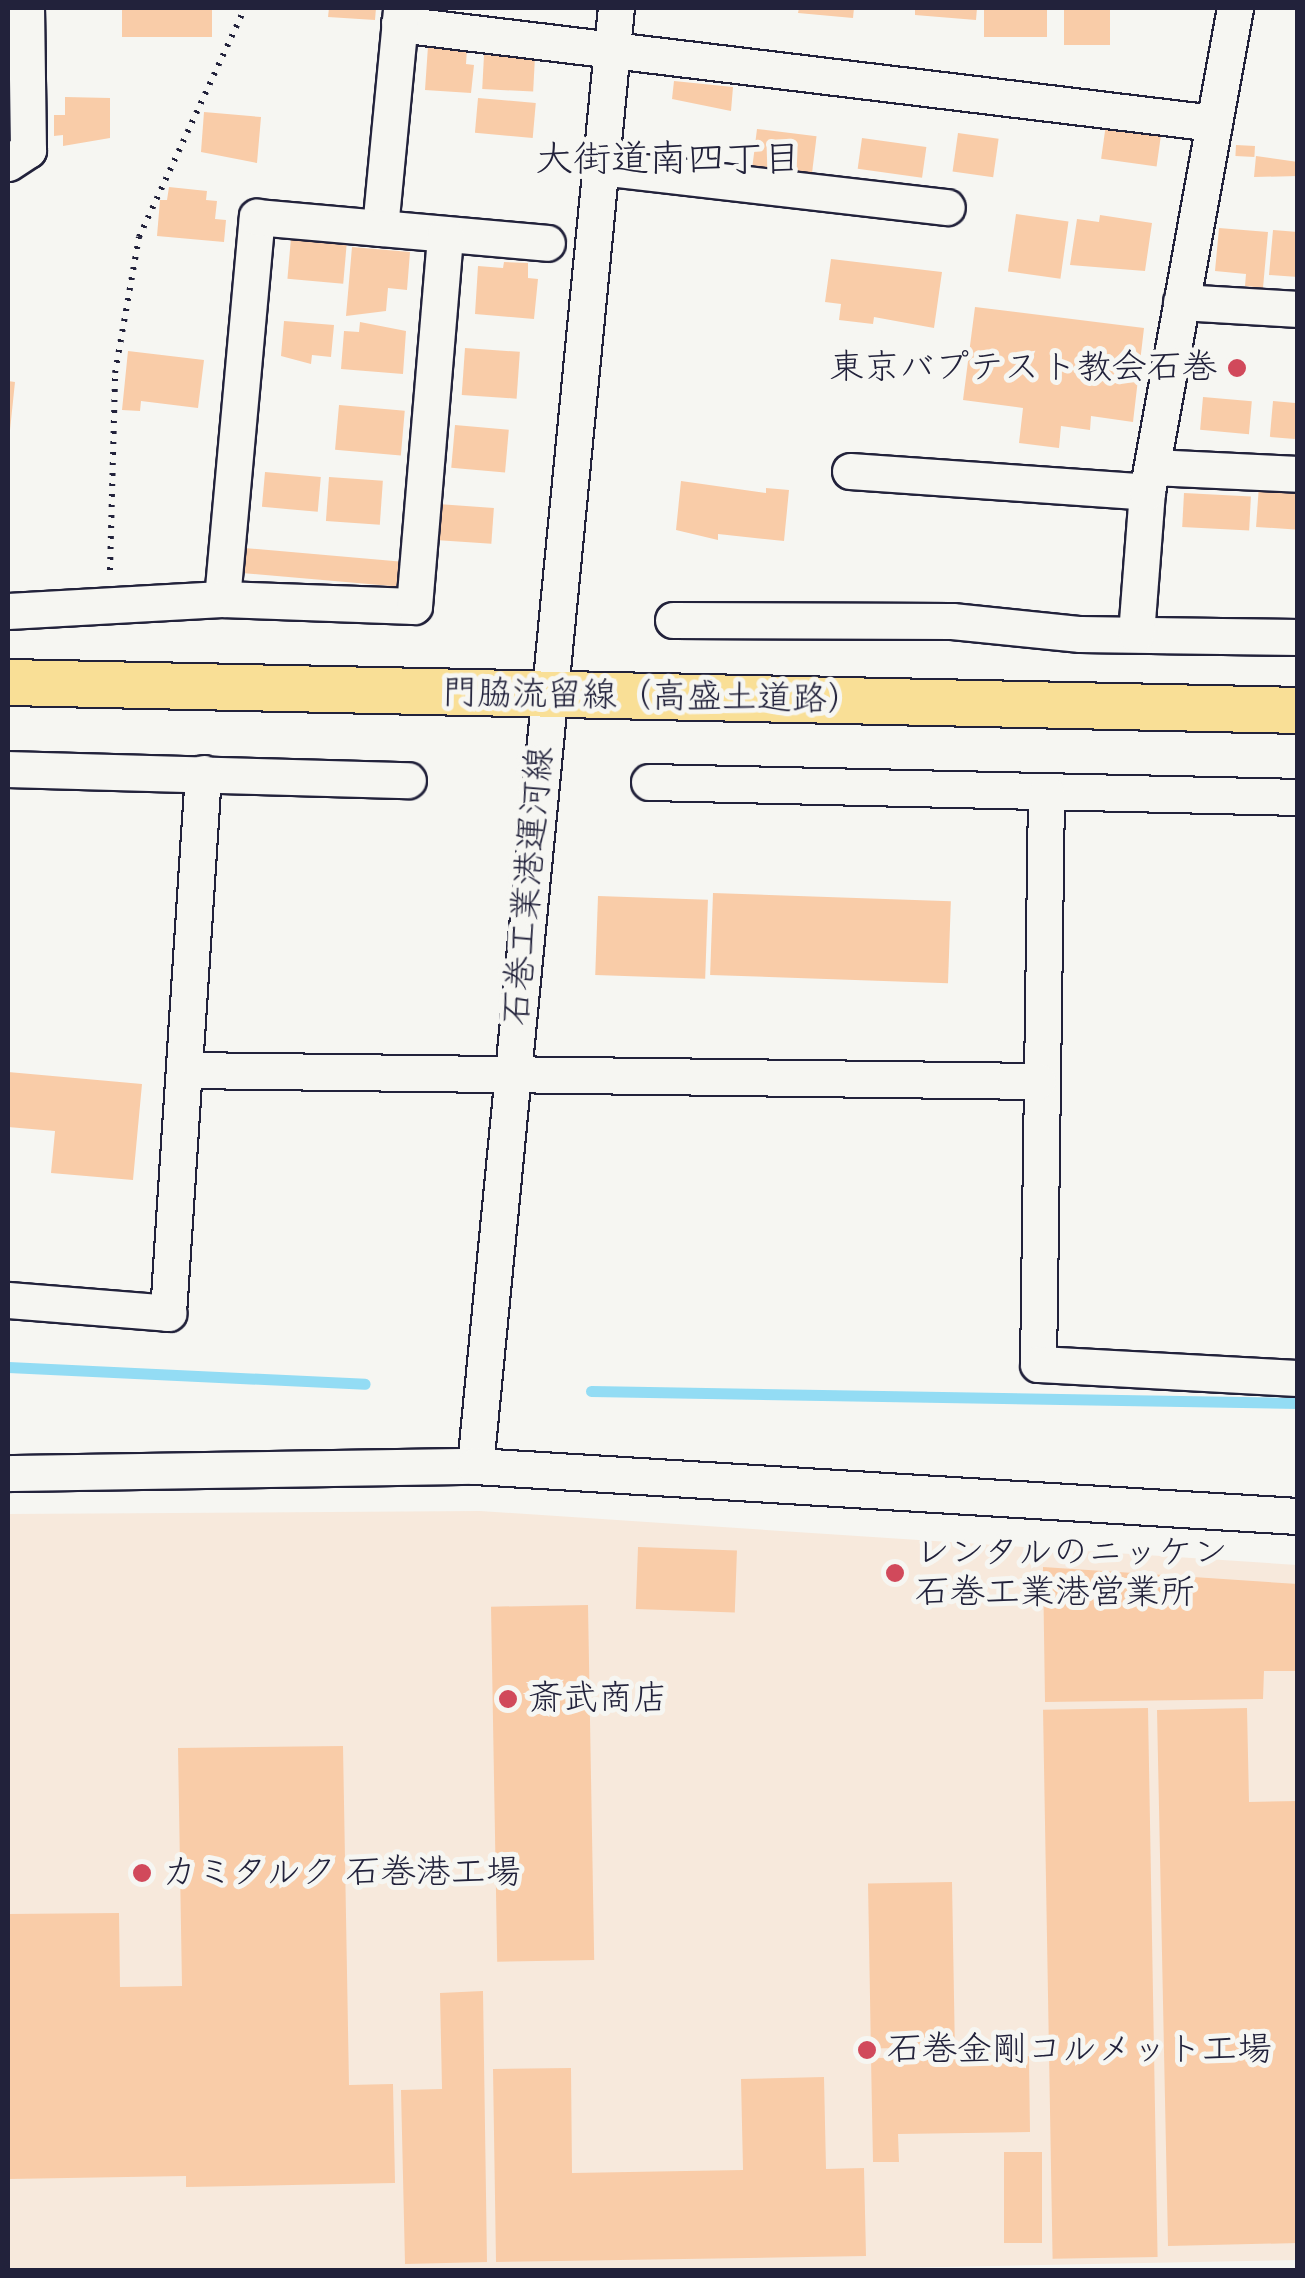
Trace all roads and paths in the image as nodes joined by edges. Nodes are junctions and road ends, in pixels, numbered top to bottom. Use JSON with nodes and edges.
{"nodes":[{"id":1,"x":26,"y":8,"type":"edge"},
{"id":2,"x":246,"y":8,"type":"edge"},
{"id":3,"x":616,"y":8,"type":"edge"},
{"id":4,"x":1235,"y":8,"type":"edge"},
{"id":5,"x":400,"y":16,"type":"edge"},
{"id":6,"x":612,"y":50,"type":"junction"},
{"id":7,"x":1214,"y":123,"type":"junction"},
{"id":8,"x":8,"y":163,"type":"edge"},
{"id":9,"x":600,"y":167,"type":"junction"},
{"id":10,"x":948,"y":207,"type":"dead end"},
{"id":11,"x":380,"y":228,"type":"junction"},
{"id":12,"x":445,"y":234,"type":"junction"},
{"id":13,"x":547,"y":243,"type":"dead end"},
{"id":14,"x":1182,"y":302,"type":"junction"},
{"id":15,"x":1298,"y":310,"type":"edge"},
{"id":16,"x":850,"y":471,"type":"dead end"},
{"id":17,"x":1298,"y":474,"type":"edge"},
{"id":18,"x":1149,"y":479,"type":"junction"},
{"id":19,"x":222,"y":600,"type":"junction"},
{"id":20,"x":108,"y":606,"type":"junction"},
{"id":21,"x":8,"y":611,"type":"edge"},
{"id":22,"x":673,"y":620,"type":"dead end"},
{"id":23,"x":1136,"y":634,"type":"junction"},
{"id":24,"x":1298,"y":637,"type":"edge"},
{"id":25,"x":8,"y":682,"type":"edge"},
{"id":26,"x":546,"y":696,"type":"junction"},
{"id":27,"x":1298,"y":710,"type":"edge"},
{"id":28,"x":8,"y":769,"type":"edge"},
{"id":29,"x":204,"y":773,"type":"junction"},
{"id":30,"x":408,"y":780,"type":"dead end"},
{"id":31,"x":649,"y":782,"type":"dead end"},
{"id":32,"x":1046,"y":793,"type":"junction"},
{"id":33,"x":1298,"y":797,"type":"edge"},
{"id":34,"x":186,"y":1070,"type":"junction"},
{"id":35,"x":513,"y":1072,"type":"junction"},
{"id":36,"x":1038,"y":1081,"type":"junction"},
{"id":37,"x":8,"y":1300,"type":"edge"},
{"id":38,"x":1298,"y":1378,"type":"edge"},
{"id":39,"x":475,"y":1466,"type":"junction"},
{"id":40,"x":8,"y":1472,"type":"edge"},
{"id":41,"x":1298,"y":1516,"type":"edge"}],
"edges":[{"from":1,"to":8,"type":"street"},
{"from":2,"to":20,"type":"path"},
{"from":3,"to":6,"type":"street","name":"石巻工業港運河線"},
{"from":4,"to":7,"type":"street"},
{"from":5,"to":6,"type":"street"},
{"from":5,"to":11,"type":"street"},
{"from":6,"to":7,"type":"street"},
{"from":6,"to":9,"type":"street","name":"石巻工業港運河線"},
{"from":7,"to":14,"type":"street"},
{"from":9,"to":10,"type":"street"},
{"from":9,"to":26,"type":"street","name":"石巻工業港運河線"},
{"from":11,"to":12,"type":"street"},
{"from":11,"to":19,"type":"street"},
{"from":12,"to":13,"type":"street"},
{"from":12,"to":19,"type":"street"},
{"from":14,"to":15,"type":"street"},
{"from":14,"to":18,"type":"street"},
{"from":16,"to":18,"type":"street"},
{"from":17,"to":18,"type":"street"},
{"from":18,"to":23,"type":"street"},
{"from":19,"to":20,"type":"street"},
{"from":20,"to":21,"type":"street"},
{"from":22,"to":23,"type":"street"},
{"from":23,"to":24,"type":"street"},
{"from":25,"to":26,"type":"main road","name":"門脇流留線（高盛土道路）"},
{"from":26,"to":27,"type":"main road","name":"門脇流留線（高盛土道路）"},
{"from":26,"to":35,"type":"street","name":"石巻工業港運河線"},
{"from":28,"to":29,"type":"street"},
{"from":29,"to":30,"type":"street"},
{"from":29,"to":34,"type":"street"},
{"from":31,"to":32,"type":"street"},
{"from":32,"to":33,"type":"street"},
{"from":32,"to":36,"type":"street"},
{"from":34,"to":35,"type":"street"},
{"from":34,"to":37,"type":"street"},
{"from":35,"to":36,"type":"street"},
{"from":35,"to":39,"type":"street","name":"石巻工業港運河線"},
{"from":36,"to":38,"type":"street"},
{"from":39,"to":40,"type":"street"},
{"from":39,"to":41,"type":"street"}]}
